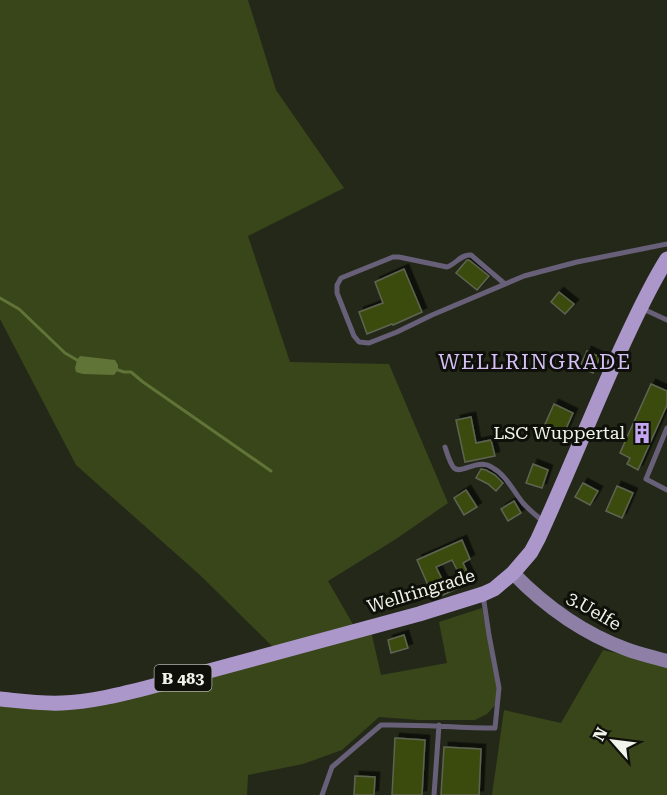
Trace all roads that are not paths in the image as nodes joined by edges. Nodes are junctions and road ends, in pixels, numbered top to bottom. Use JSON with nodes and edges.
{"nodes":[{"id":1,"x":667,"y":244,"type":"edge"},
{"id":2,"x":667,"y":259,"type":"edge"},
{"id":3,"x":504,"y":284,"type":"junction"},
{"id":4,"x":640,"y":307,"type":"junction"},
{"id":5,"x":667,"y":320,"type":"edge"},
{"id":6,"x":667,"y":428,"type":"edge"},
{"id":7,"x":445,"y":447,"type":"dead end"},
{"id":8,"x":667,"y":490,"type":"edge"},
{"id":9,"x":545,"y":523,"type":"junction"},
{"id":10,"x":513,"y":573,"type":"junction"},
{"id":11,"x":483,"y":594,"type":"junction"},
{"id":12,"x":667,"y":660,"type":"edge"},
{"id":13,"x":0,"y":699,"type":"edge"},
{"id":14,"x":439,"y":725,"type":"junction"},
{"id":15,"x":322,"y":795,"type":"edge"},
{"id":16,"x":434,"y":795,"type":"edge"}],
"edges":[{"from":1,"to":3,"type":"lane"},
{"from":2,"to":4,"type":"main road","number":"B 483"},
{"from":3,"to":3,"type":"lane"},
{"from":4,"to":5,"type":"lane"},
{"from":4,"to":9,"type":"main road","name":"Wellringrade","number":"B 483"},
{"from":6,"to":8,"type":"lane"},
{"from":7,"to":9,"type":"lane"},
{"from":9,"to":10,"type":"main road","name":"Wellringrade","number":"B 483"},
{"from":10,"to":11,"type":"main road","name":"Wellringrade","number":"B 483"},
{"from":10,"to":12,"type":"street","name":"3.Uelfe"},
{"from":11,"to":13,"type":"main road","name":"Wellringrade","number":"B 483"},
{"from":11,"to":14,"type":"lane"},
{"from":14,"to":15,"type":"lane"},
{"from":14,"to":16,"type":"lane"}]}
